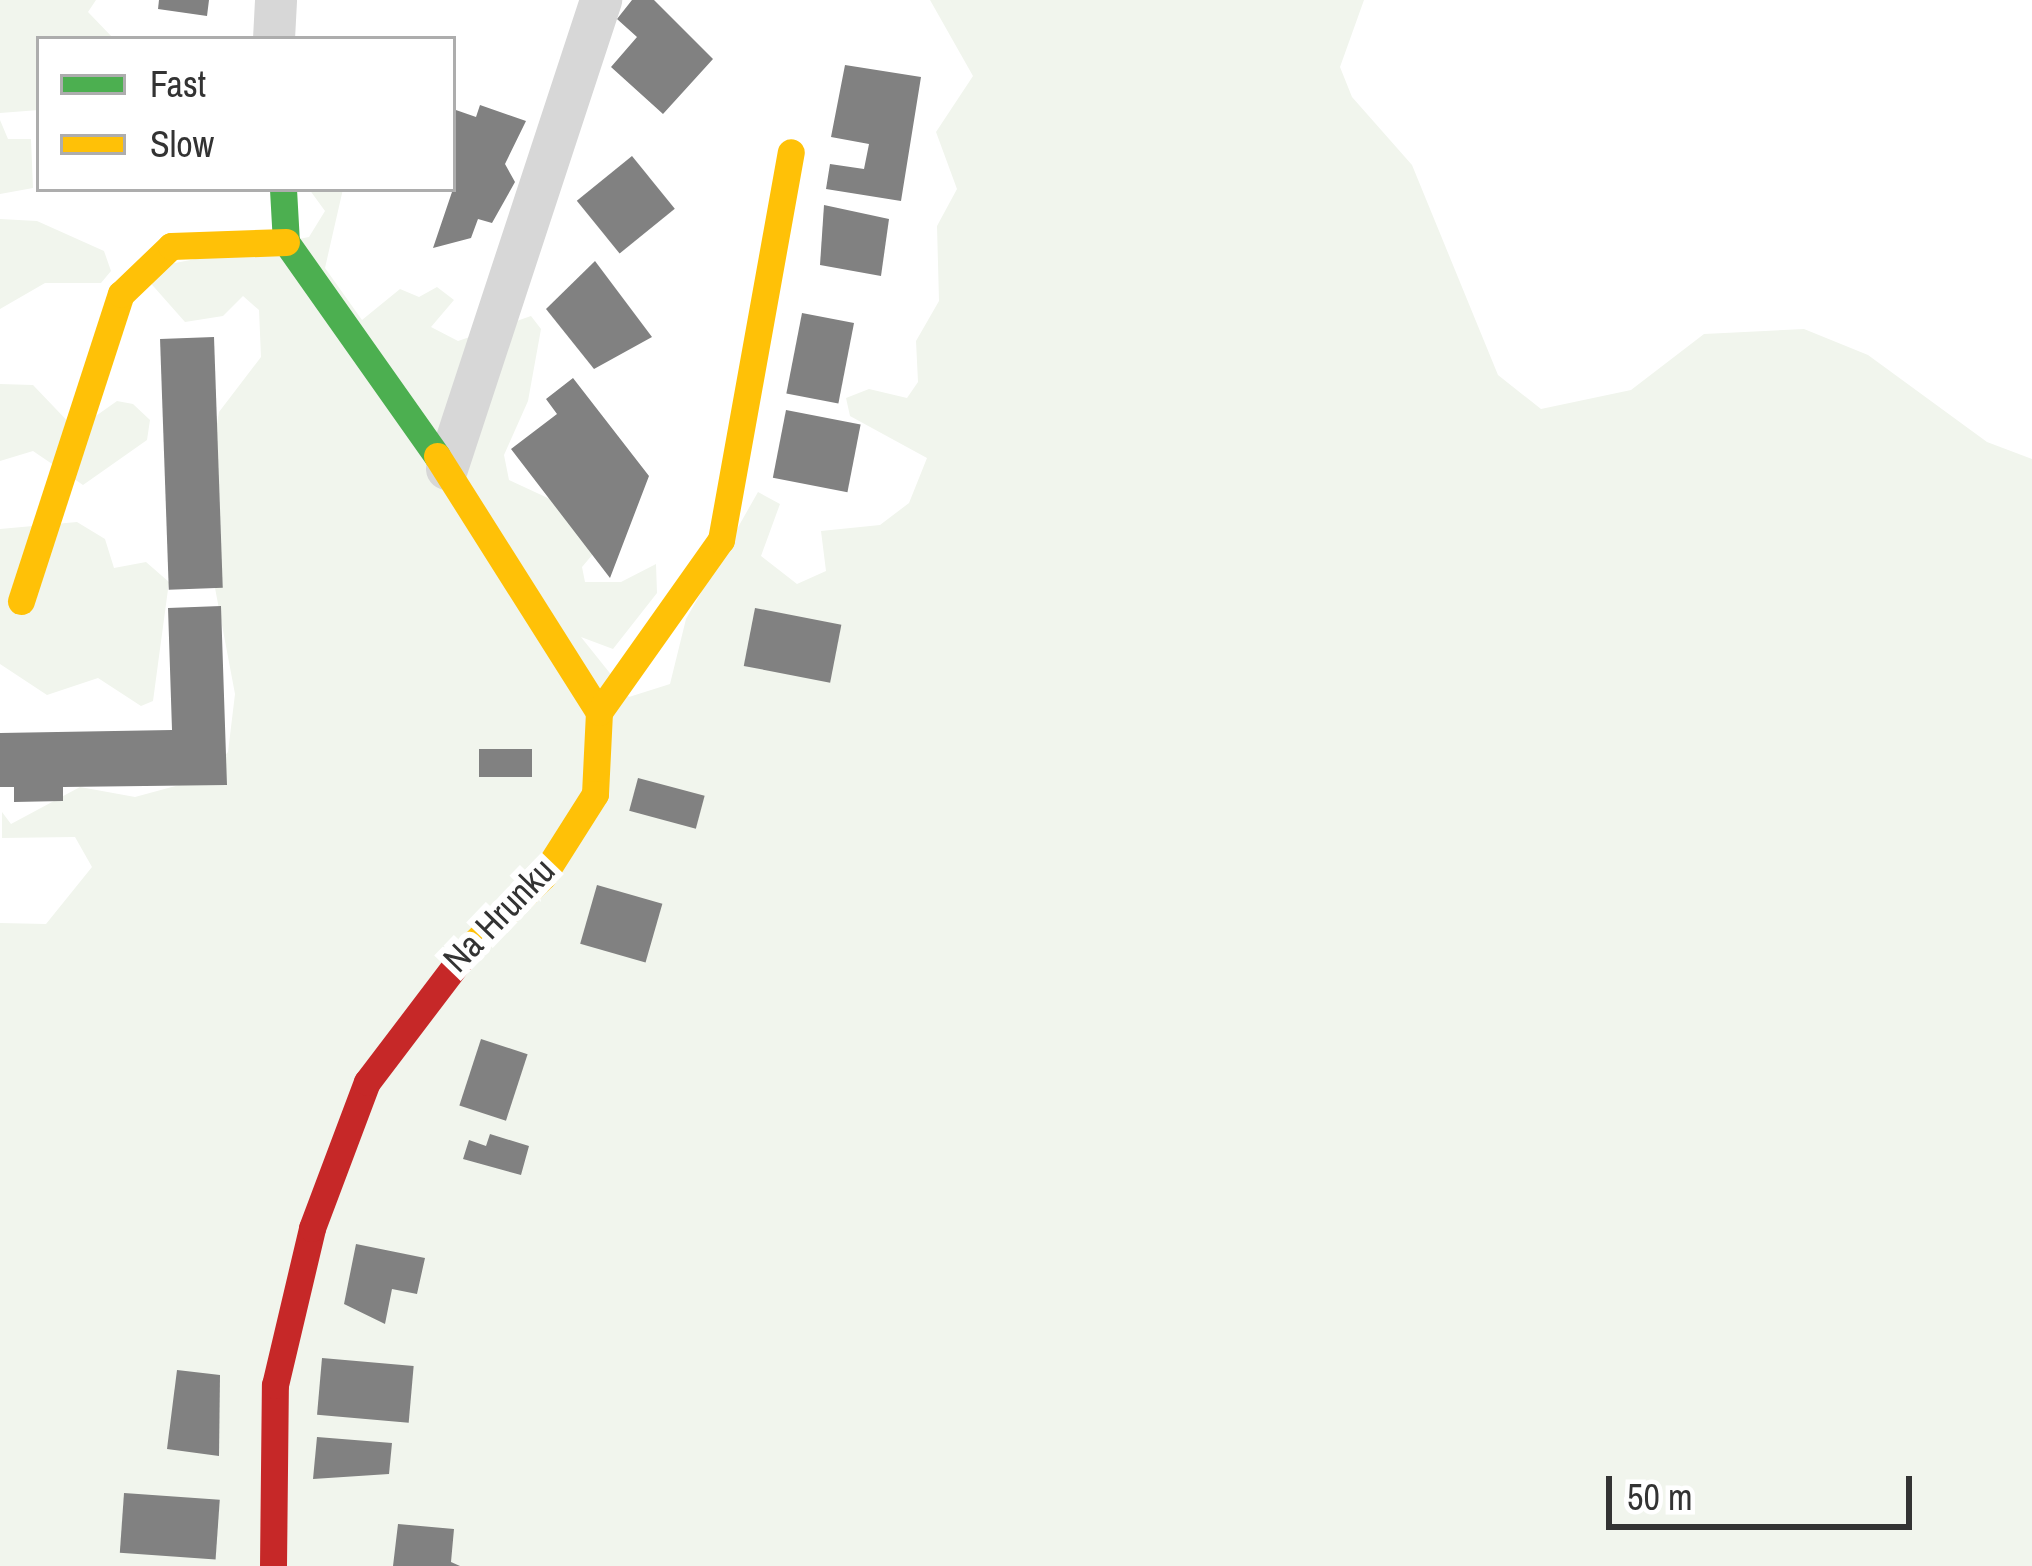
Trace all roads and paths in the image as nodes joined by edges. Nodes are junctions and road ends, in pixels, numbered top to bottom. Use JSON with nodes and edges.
{"nodes":[{"id":1,"x":276,"y":0,"type":"edge"},
{"id":2,"x":601,"y":0,"type":"edge"},
{"id":3,"x":274,"y":36,"type":"edge"},
{"id":4,"x":791,"y":152,"type":"dead end"},
{"id":5,"x":283,"y":192,"type":"edge"},
{"id":6,"x":286,"y":242,"type":"junction"},
{"id":7,"x":447,"y":469,"type":"junction"},
{"id":8,"x":21,"y":601,"type":"dead end"},
{"id":9,"x":598,"y":712,"type":"junction"},
{"id":10,"x":273,"y":1566,"type":"edge"}],
"edges":[{"from":1,"to":3,"type":"street"},
{"from":2,"to":7,"type":"street"},
{"from":4,"to":9,"type":"street"},
{"from":5,"to":6,"type":"street"},
{"from":6,"to":7,"type":"street"},
{"from":6,"to":8,"type":"street"},
{"from":7,"to":9,"type":"street"},
{"from":9,"to":10,"type":"street","name":"Na Hrunku"}]}
